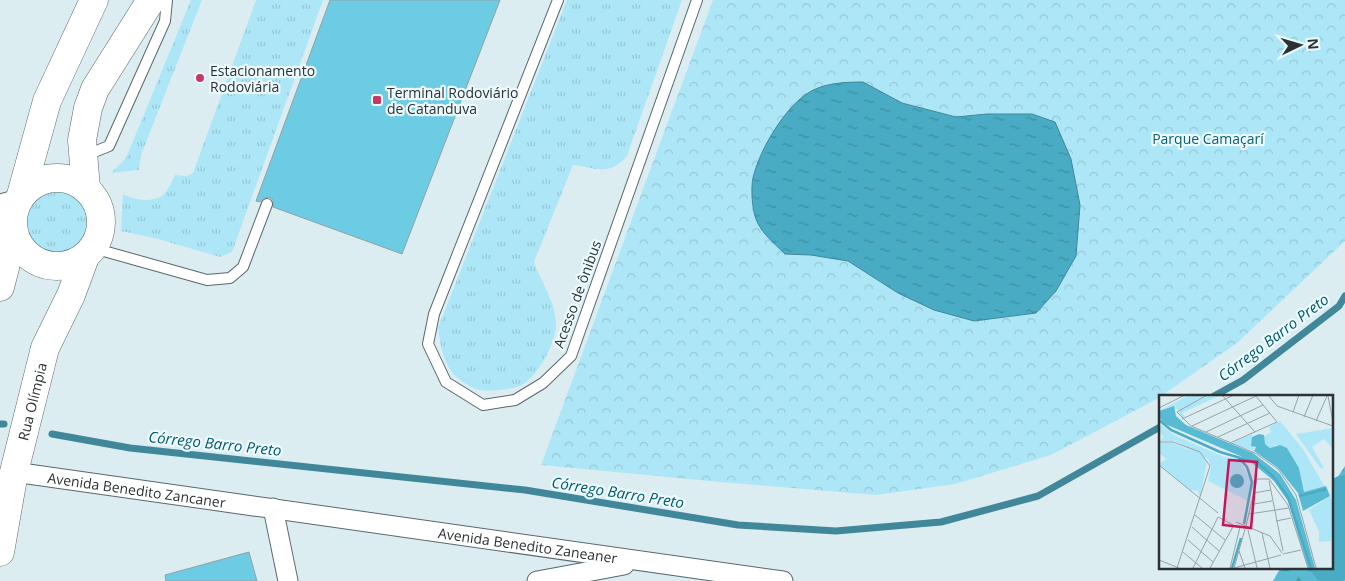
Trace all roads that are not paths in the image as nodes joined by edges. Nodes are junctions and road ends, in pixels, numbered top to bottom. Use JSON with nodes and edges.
{"nodes":[{"id":1,"x":94,"y":0,"type":"edge"},
{"id":2,"x":151,"y":0,"type":"edge"},
{"id":3,"x":167,"y":0,"type":"edge"},
{"id":4,"x":558,"y":0,"type":"edge"},
{"id":5,"x":697,"y":0,"type":"edge"},
{"id":6,"x":84,"y":156,"type":"junction"},
{"id":7,"x":86,"y":189,"type":"junction"},
{"id":8,"x":13,"y":200,"type":"edge"},
{"id":9,"x":267,"y":204,"type":"dead end"},
{"id":10,"x":9,"y":228,"type":"edge"},
{"id":11,"x":89,"y":252,"type":"junction"},
{"id":12,"x":0,"y":286,"type":"edge"},
{"id":13,"x":7,"y":471,"type":"edge"},
{"id":14,"x":273,"y":508,"type":"junction"},
{"id":15,"x":0,"y":552,"type":"edge"},
{"id":16,"x":640,"y":562,"type":"junction"},
{"id":17,"x":722,"y":577,"type":"edge"},
{"id":18,"x":288,"y":581,"type":"edge"},
{"id":19,"x":537,"y":581,"type":"edge"},
{"id":20,"x":783,"y":581,"type":"edge"}],
"edges":[{"from":1,"to":8,"type":"main road"},
{"from":2,"to":6,"type":"main road"},
{"from":3,"to":6,"type":"lane"},
{"from":4,"to":5,"type":"lane","name":"Acesso de ônibus"},
{"from":6,"to":7,"type":"main road"},
{"from":7,"to":8,"type":"main road"},
{"from":7,"to":11,"type":"main road"},
{"from":8,"to":10,"type":"main road"},
{"from":9,"to":11,"type":"lane"},
{"from":10,"to":11,"type":"main road"},
{"from":10,"to":12,"type":"main road"},
{"from":11,"to":13,"type":"main road","name":"Rua Olímpia"},
{"from":13,"to":14,"type":"street","name":"Avenida Benedito Zancaner"},
{"from":13,"to":15,"type":"main road","name":"Rua Olímpia"},
{"from":14,"to":16,"type":"street","name":"Avenida Benedito Zaneaner"},
{"from":14,"to":18,"type":"street"},
{"from":16,"to":17,"type":"street","name":"Avenida Benedito Zaneaner"},
{"from":16,"to":19,"type":"street"},
{"from":17,"to":20,"type":"street","name":"Avenida Benedito Zaneaner"}]}
